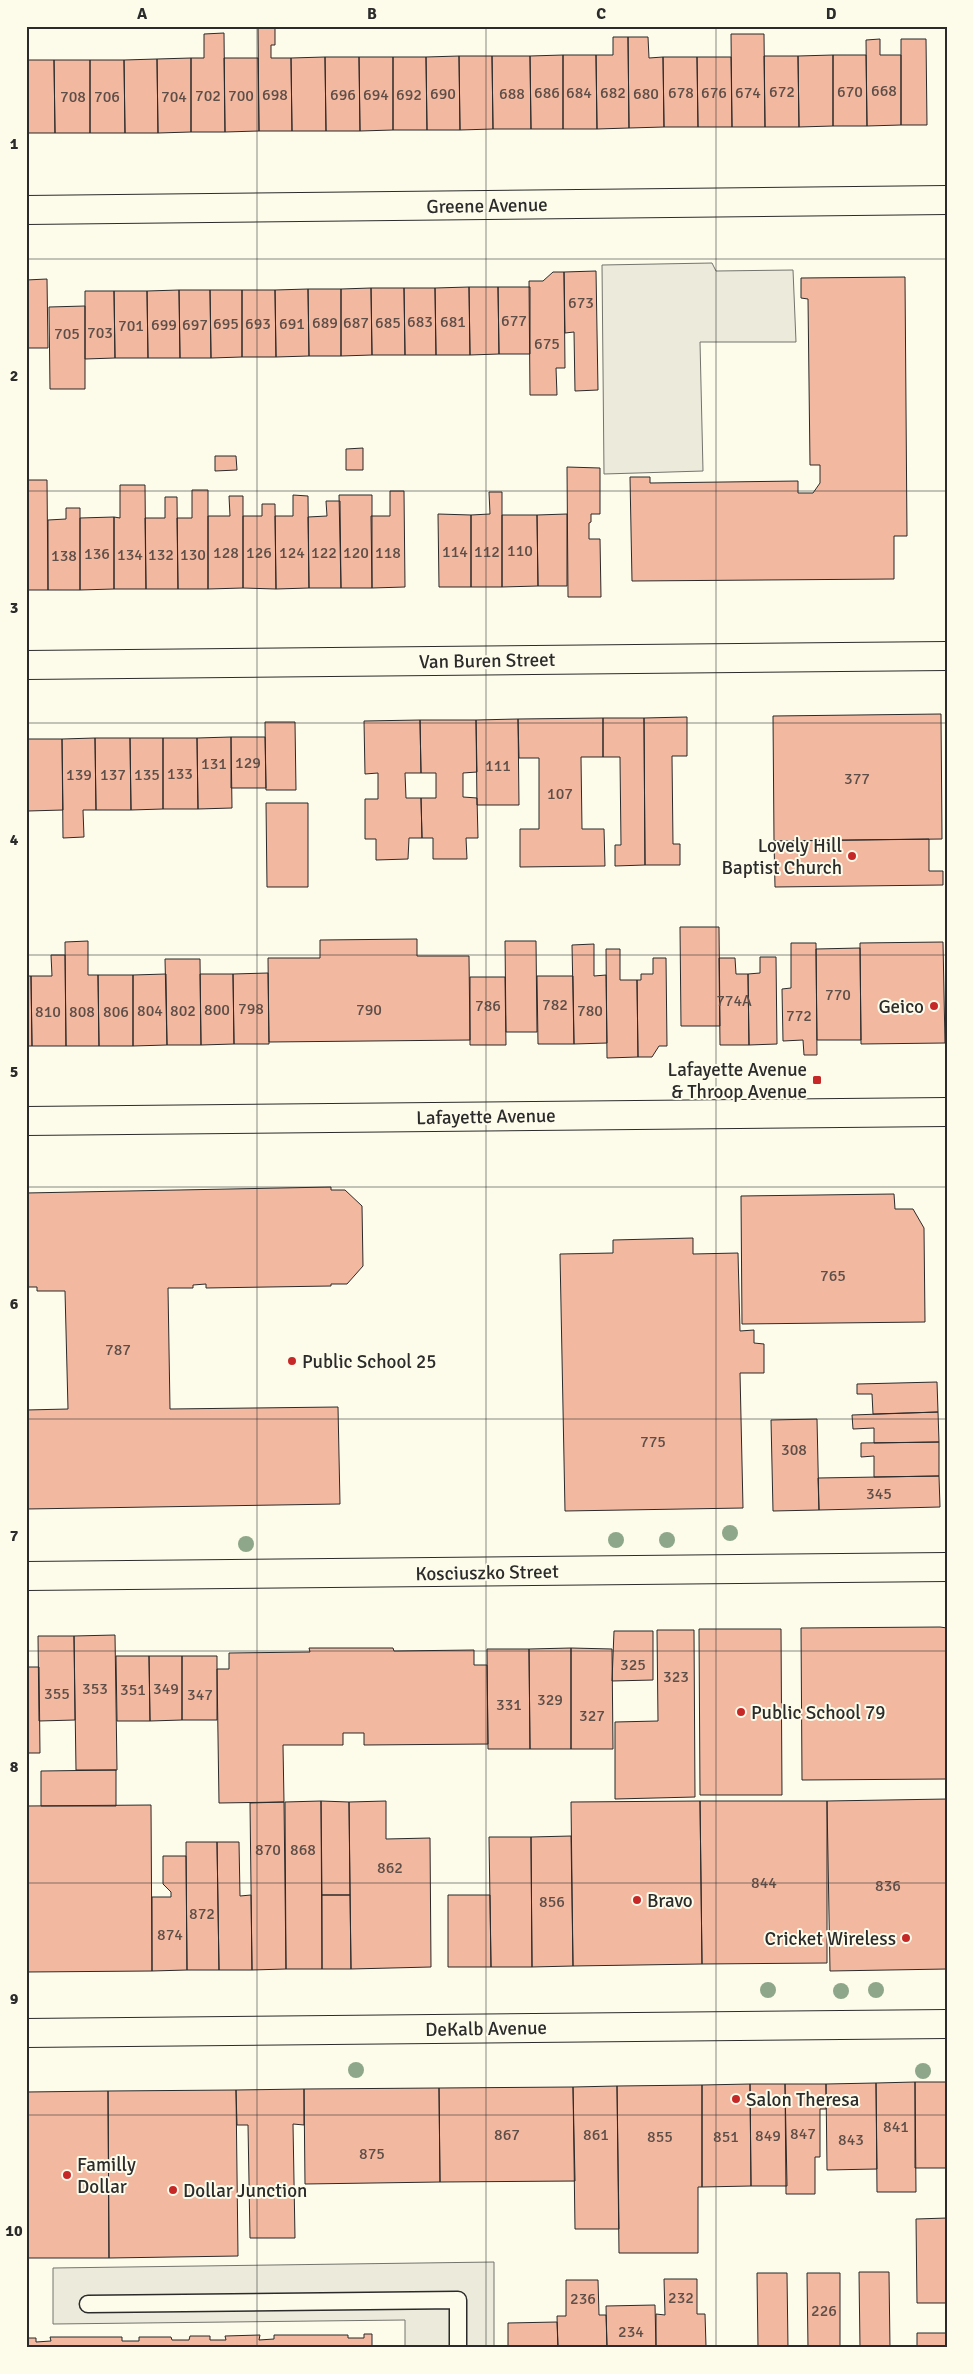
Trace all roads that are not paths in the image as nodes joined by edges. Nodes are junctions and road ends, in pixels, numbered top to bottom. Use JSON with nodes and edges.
{"nodes":[{"id":1,"x":947,"y":200,"type":"edge"},
{"id":2,"x":26,"y":210,"type":"edge"},
{"id":3,"x":947,"y":656,"type":"edge"},
{"id":4,"x":26,"y":665,"type":"edge"},
{"id":5,"x":947,"y":1112,"type":"edge"},
{"id":6,"x":26,"y":1121,"type":"edge"},
{"id":7,"x":947,"y":1567,"type":"edge"},
{"id":8,"x":26,"y":1576,"type":"edge"},
{"id":9,"x":947,"y":2024,"type":"edge"},
{"id":10,"x":26,"y":2033,"type":"edge"},
{"id":11,"x":88,"y":2304,"type":"dead end"},
{"id":12,"x":458,"y":2348,"type":"edge"}],
"edges":[{"from":1,"to":2,"type":"street","name":"Greene Avenue"},
{"from":3,"to":4,"type":"street","name":"Van Buren Street"},
{"from":5,"to":6,"type":"street","name":"Lafayette Avenue"},
{"from":7,"to":8,"type":"street","name":"Kosciuszko Street"},
{"from":9,"to":10,"type":"street","name":"DeKalb Avenue"},
{"from":11,"to":12,"type":"lane"}]}
